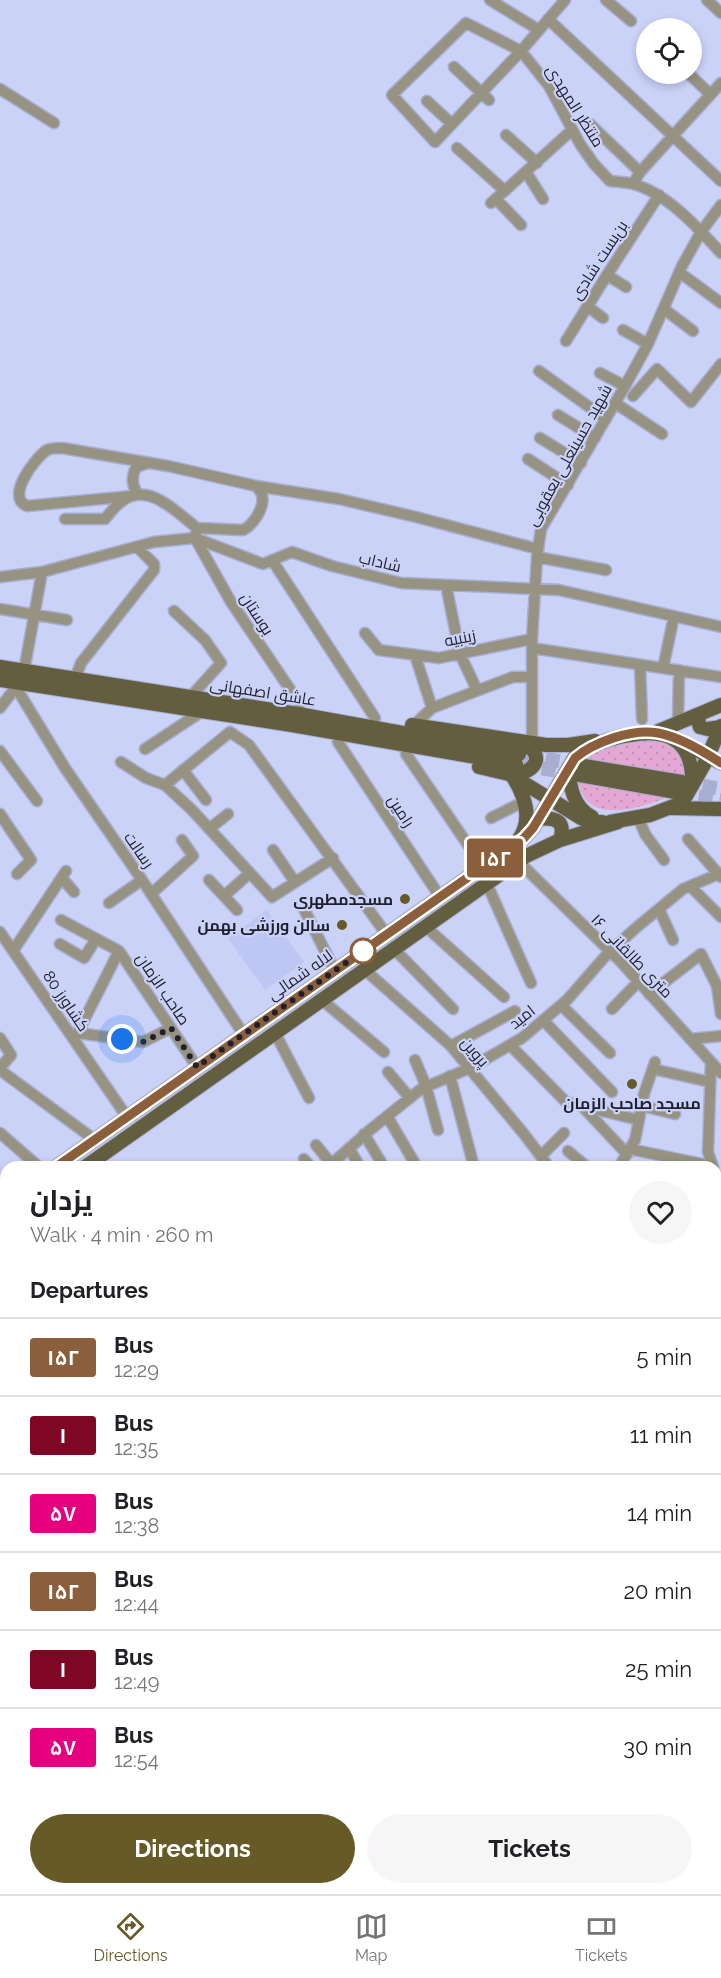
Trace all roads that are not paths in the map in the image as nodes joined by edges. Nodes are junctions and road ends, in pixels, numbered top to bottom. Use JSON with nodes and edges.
{"nodes":[{"id":1,"x":490,"y":0,"type":"edge"},
{"id":2,"x":565,"y":0,"type":"edge"},
{"id":3,"x":606,"y":0,"type":"edge"},
{"id":4,"x":708,"y":0,"type":"edge"},
{"id":5,"x":721,"y":13,"type":"edge"},
{"id":6,"x":548,"y":19,"type":"junction"},
{"id":7,"x":631,"y":21,"type":"dead end"},
{"id":8,"x":539,"y":30,"type":"junction"},
{"id":9,"x":521,"y":51,"type":"junction"},
{"id":10,"x":454,"y":67,"type":"dead end"},
{"id":11,"x":721,"y":83,"type":"edge"},
{"id":12,"x":699,"y":84,"type":"edge"},
{"id":13,"x":0,"y":89,"type":"edge"},
{"id":14,"x":710,"y":94,"type":"junction"},
{"id":15,"x":486,"y":96,"type":"junction"},
{"id":16,"x":428,"y":101,"type":"dead end"},
{"id":17,"x":54,"y":123,"type":"dead end"},
{"id":18,"x":452,"y":124,"type":"junction"},
{"id":19,"x":590,"y":124,"type":"dead end"},
{"id":20,"x":572,"y":130,"type":"junction"},
{"id":21,"x":506,"y":135,"type":"dead end"},
{"id":22,"x":672,"y":137,"type":"junction"},
{"id":23,"x":457,"y":148,"type":"dead end"},
{"id":24,"x":537,"y":163,"type":"junction"},
{"id":25,"x":526,"y":172,"type":"junction"},
{"id":26,"x":640,"y":172,"type":"junction"},
{"id":27,"x":721,"y":181,"type":"edge"},
{"id":28,"x":633,"y":184,"type":"junction"},
{"id":29,"x":659,"y":195,"type":"junction"},
{"id":30,"x":497,"y":198,"type":"junction"},
{"id":31,"x":543,"y":199,"type":"dead end"},
{"id":32,"x":721,"y":205,"type":"edge"},
{"id":33,"x":521,"y":225,"type":"dead end"},
{"id":34,"x":701,"y":231,"type":"junction"},
{"id":35,"x":721,"y":253,"type":"edge"},
{"id":36,"x":679,"y":272,"type":"junction"},
{"id":37,"x":607,"y":274,"type":"junction"},
{"id":38,"x":626,"y":287,"type":"dead end"},
{"id":39,"x":721,"y":303,"type":"edge"},
{"id":40,"x":587,"y":306,"type":"junction"},
{"id":41,"x":664,"y":309,"type":"junction"},
{"id":42,"x":603,"y":318,"type":"dead end"},
{"id":43,"x":623,"y":330,"type":"dead end"},
{"id":44,"x":693,"y":331,"type":"dead end"},
{"id":45,"x":566,"y":341,"type":"dead end"},
{"id":46,"x":648,"y":344,"type":"junction"},
{"id":47,"x":721,"y":364,"type":"edge"},
{"id":48,"x":539,"y":371,"type":"dead end"},
{"id":49,"x":600,"y":373,"type":"dead end"},
{"id":50,"x":625,"y":386,"type":"junction"},
{"id":51,"x":633,"y":396,"type":"dead end"},
{"id":52,"x":615,"y":403,"type":"junction"},
{"id":53,"x":558,"y":415,"type":"dead end"},
{"id":54,"x":606,"y":419,"type":"junction"},
{"id":55,"x":662,"y":434,"type":"dead end"},
{"id":56,"x":540,"y":438,"type":"dead end"},
{"id":57,"x":595,"y":438,"type":"junction"},
{"id":58,"x":528,"y":459,"type":"dead end"},
{"id":59,"x":148,"y":463,"type":"junction"},
{"id":60,"x":581,"y":463,"type":"junction"},
{"id":61,"x":568,"y":485,"type":"junction"},
{"id":62,"x":256,"y":486,"type":"junction"},
{"id":63,"x":135,"y":495,"type":"junction"},
{"id":64,"x":65,"y":519,"type":"dead end"},
{"id":65,"x":196,"y":533,"type":"junction"},
{"id":66,"x":137,"y":547,"type":"junction"},
{"id":67,"x":538,"y":553,"type":"junction"},
{"id":68,"x":272,"y":560,"type":"junction"},
{"id":69,"x":606,"y":570,"type":"dead end"},
{"id":70,"x":42,"y":572,"type":"junction"},
{"id":71,"x":0,"y":577,"type":"edge"},
{"id":72,"x":446,"y":585,"type":"junction"},
{"id":73,"x":536,"y":589,"type":"junction"},
{"id":74,"x":0,"y":609,"type":"edge"},
{"id":75,"x":174,"y":611,"type":"dead end"},
{"id":76,"x":34,"y":615,"type":"junction"},
{"id":77,"x":674,"y":616,"type":"junction"},
{"id":78,"x":67,"y":620,"type":"dead end"},
{"id":79,"x":721,"y":627,"type":"edge"},
{"id":80,"x":365,"y":633,"type":"dead end"},
{"id":81,"x":532,"y":644,"type":"junction"},
{"id":82,"x":460,"y":654,"type":"junction"},
{"id":83,"x":415,"y":655,"type":"junction"},
{"id":84,"x":640,"y":664,"type":"junction"},
{"id":85,"x":0,"y":667,"type":"edge"},
{"id":86,"x":663,"y":668,"type":"junction"},
{"id":87,"x":24,"y":670,"type":"junction"},
{"id":88,"x":679,"y":670,"type":"junction"},
{"id":89,"x":532,"y":677,"type":"junction"},
{"id":90,"x":721,"y":677,"type":"edge"},
{"id":91,"x":75,"y":679,"type":"junction"},
{"id":92,"x":9,"y":683,"type":"edge"},
{"id":93,"x":477,"y":690,"type":"junction"},
{"id":94,"x":194,"y":693,"type":"junction"},
{"id":95,"x":133,"y":694,"type":"junction"},
{"id":96,"x":300,"y":704,"type":"junction"},
{"id":97,"x":721,"y":705,"type":"edge"},
{"id":98,"x":0,"y":708,"type":"edge"},
{"id":99,"x":432,"y":708,"type":"junction"},
{"id":100,"x":198,"y":714,"type":"junction"},
{"id":101,"x":700,"y":715,"type":"junction"},
{"id":102,"x":375,"y":718,"type":"junction"},
{"id":103,"x":642,"y":719,"type":"dead end"},
{"id":104,"x":678,"y":723,"type":"junction"},
{"id":105,"x":414,"y":725,"type":"junction"},
{"id":106,"x":721,"y":726,"type":"edge"},
{"id":107,"x":654,"y":732,"type":"junction"},
{"id":108,"x":618,"y":737,"type":"junction"},
{"id":109,"x":670,"y":737,"type":"junction"},
{"id":110,"x":514,"y":740,"type":"junction"},
{"id":111,"x":338,"y":742,"type":"junction"},
{"id":112,"x":532,"y":743,"type":"junction"},
{"id":113,"x":145,"y":749,"type":"dead end"},
{"id":114,"x":0,"y":751,"type":"edge"},
{"id":115,"x":406,"y":754,"type":"junction"},
{"id":116,"x":715,"y":759,"type":"edge"},
{"id":117,"x":121,"y":762,"type":"dead end"},
{"id":118,"x":514,"y":767,"type":"junction"},
{"id":119,"x":578,"y":769,"type":"junction"},
{"id":120,"x":183,"y":770,"type":"junction"},
{"id":121,"x":165,"y":785,"type":"junction"},
{"id":122,"x":683,"y":787,"type":"junction"},
{"id":123,"x":550,"y":799,"type":"junction"},
{"id":124,"x":206,"y":800,"type":"dead end"},
{"id":125,"x":37,"y":801,"type":"dead end"},
{"id":126,"x":525,"y":801,"type":"junction"},
{"id":127,"x":669,"y":808,"type":"junction"},
{"id":128,"x":721,"y":809,"type":"edge"},
{"id":129,"x":0,"y":813,"type":"edge"},
{"id":130,"x":228,"y":814,"type":"dead end"},
{"id":131,"x":638,"y":817,"type":"junction"},
{"id":132,"x":491,"y":818,"type":"dead end"},
{"id":133,"x":538,"y":819,"type":"junction"},
{"id":134,"x":602,"y":822,"type":"junction"},
{"id":135,"x":618,"y":822,"type":"junction"},
{"id":136,"x":209,"y":829,"type":"junction"},
{"id":137,"x":688,"y":839,"type":"dead end"},
{"id":138,"x":182,"y":840,"type":"dead end"},
{"id":139,"x":560,"y":840,"type":"junction"},
{"id":140,"x":514,"y":845,"type":"junction"},
{"id":141,"x":273,"y":850,"type":"dead end"},
{"id":142,"x":333,"y":858,"type":"junction"},
{"id":143,"x":664,"y":860,"type":"dead end"},
{"id":144,"x":519,"y":862,"type":"junction"},
{"id":145,"x":483,"y":867,"type":"junction"},
{"id":146,"x":250,"y":873,"type":"junction"},
{"id":147,"x":17,"y":874,"type":"dead end"},
{"id":148,"x":720,"y":875,"type":"edge"},
{"id":149,"x":142,"y":880,"type":"junction"},
{"id":150,"x":209,"y":880,"type":"dead end"},
{"id":151,"x":296,"y":882,"type":"junction"},
{"id":152,"x":487,"y":884,"type":"junction"},
{"id":153,"x":690,"y":886,"type":"junction"},
{"id":154,"x":74,"y":892,"type":"dead end"},
{"id":155,"x":151,"y":894,"type":"junction"},
{"id":156,"x":224,"y":896,"type":"junction"},
{"id":157,"x":440,"y":897,"type":"junction"},
{"id":158,"x":109,"y":903,"type":"dead end"},
{"id":159,"x":237,"y":909,"type":"dead end"},
{"id":160,"x":304,"y":909,"type":"dead end"},
{"id":161,"x":659,"y":909,"type":"junction"},
{"id":162,"x":721,"y":917,"type":"edge"},
{"id":163,"x":61,"y":920,"type":"dead end"},
{"id":164,"x":426,"y":927,"type":"junction"},
{"id":165,"x":0,"y":932,"type":"edge"},
{"id":166,"x":387,"y":935,"type":"junction"},
{"id":167,"x":96,"y":939,"type":"junction"},
{"id":168,"x":673,"y":940,"type":"dead end"},
{"id":169,"x":60,"y":944,"type":"dead end"},
{"id":170,"x":394,"y":949,"type":"junction"},
{"id":171,"x":13,"y":951,"type":"junction"},
{"id":172,"x":118,"y":951,"type":"junction"},
{"id":173,"x":609,"y":951,"type":"junction"},
{"id":174,"x":365,"y":970,"type":"junction"},
{"id":175,"x":335,"y":971,"type":"junction"},
{"id":176,"x":638,"y":982,"type":"junction"},
{"id":177,"x":531,"y":983,"type":"dead end"},
{"id":178,"x":649,"y":994,"type":"junction"},
{"id":179,"x":297,"y":997,"type":"junction"},
{"id":180,"x":504,"y":998,"type":"dead end"},
{"id":181,"x":322,"y":1000,"type":"junction"},
{"id":182,"x":561,"y":1005,"type":"junction"},
{"id":183,"x":612,"y":1008,"type":"dead end"},
{"id":184,"x":453,"y":1009,"type":"dead end"},
{"id":185,"x":306,"y":1011,"type":"junction"},
{"id":186,"x":515,"y":1011,"type":"dead end"},
{"id":187,"x":721,"y":1014,"type":"edge"},
{"id":188,"x":543,"y":1020,"type":"junction"},
{"id":189,"x":171,"y":1028,"type":"junction"},
{"id":190,"x":275,"y":1033,"type":"junction"},
{"id":191,"x":244,"y":1035,"type":"junction"},
{"id":192,"x":76,"y":1036,"type":"junction"},
{"id":193,"x":721,"y":1036,"type":"edge"},
{"id":194,"x":0,"y":1038,"type":"edge"},
{"id":195,"x":690,"y":1039,"type":"junction"},
{"id":196,"x":510,"y":1045,"type":"junction"},
{"id":197,"x":451,"y":1046,"type":"junction"},
{"id":198,"x":384,"y":1052,"type":"dead end"},
{"id":199,"x":610,"y":1053,"type":"dead end"},
{"id":200,"x":415,"y":1060,"type":"dead end"},
{"id":201,"x":711,"y":1062,"type":"junction"},
{"id":202,"x":197,"y":1067,"type":"junction"},
{"id":203,"x":470,"y":1068,"type":"junction"},
{"id":204,"x":0,"y":1069,"type":"edge"},
{"id":205,"x":388,"y":1072,"type":"dead end"},
{"id":206,"x":721,"y":1073,"type":"edge"},
{"id":207,"x":450,"y":1076,"type":"junction"},
{"id":208,"x":711,"y":1082,"type":"junction"},
{"id":209,"x":426,"y":1086,"type":"junction"},
{"id":210,"x":612,"y":1092,"type":"dead end"},
{"id":211,"x":309,"y":1098,"type":"dead end"},
{"id":212,"x":410,"y":1098,"type":"junction"},
{"id":213,"x":581,"y":1106,"type":"junction"},
{"id":214,"x":642,"y":1106,"type":"junction"},
{"id":215,"x":675,"y":1114,"type":"dead end"},
{"id":216,"x":387,"y":1116,"type":"junction"},
{"id":217,"x":127,"y":1117,"type":"junction"},
{"id":218,"x":639,"y":1120,"type":"junction"},
{"id":219,"x":438,"y":1130,"type":"dead end"},
{"id":220,"x":564,"y":1132,"type":"dead end"},
{"id":221,"x":0,"y":1133,"type":"edge"},
{"id":222,"x":364,"y":1134,"type":"junction"},
{"id":223,"x":95,"y":1140,"type":"junction"},
{"id":224,"x":316,"y":1145,"type":"dead end"},
{"id":225,"x":349,"y":1148,"type":"junction"},
{"id":226,"x":568,"y":1151,"type":"dead end"},
{"id":227,"x":628,"y":1152,"type":"junction"},
{"id":228,"x":541,"y":1156,"type":"junction"},
{"id":229,"x":32,"y":1161,"type":"edge"},
{"id":230,"x":65,"y":1161,"type":"edge"},
{"id":231,"x":94,"y":1161,"type":"edge"},
{"id":232,"x":327,"y":1161,"type":"edge"},
{"id":233,"x":336,"y":1161,"type":"edge"},
{"id":234,"x":357,"y":1161,"type":"edge"},
{"id":235,"x":380,"y":1161,"type":"edge"},
{"id":236,"x":413,"y":1161,"type":"edge"},
{"id":237,"x":472,"y":1161,"type":"edge"},
{"id":238,"x":545,"y":1161,"type":"edge"},
{"id":239,"x":580,"y":1161,"type":"edge"},
{"id":240,"x":623,"y":1161,"type":"edge"},
{"id":241,"x":698,"y":1161,"type":"edge"},
{"id":242,"x":713,"y":1161,"type":"edge"}],
"edges":[{"from":1,"to":8,"type":"street"},
{"from":2,"to":6,"type":"street"},
{"from":3,"to":7,"type":"street"},
{"from":4,"to":5,"type":"street"},
{"from":6,"to":8,"type":"street"},
{"from":6,"to":22,"type":"street"},
{"from":8,"to":9,"type":"street"},
{"from":9,"to":15,"type":"street"},
{"from":9,"to":18,"type":"street"},
{"from":9,"to":20,"type":"street","name":"منتظر المهدی"},
{"from":10,"to":15,"type":"street"},
{"from":11,"to":14,"type":"street"},
{"from":12,"to":14,"type":"street"},
{"from":13,"to":17,"type":"street"},
{"from":14,"to":22,"type":"street"},
{"from":15,"to":18,"type":"street"},
{"from":16,"to":18,"type":"street"},
{"from":19,"to":26,"type":"street"},
{"from":20,"to":24,"type":"street"},
{"from":20,"to":28,"type":"street","name":"منتظر المهدی"},
{"from":21,"to":24,"type":"street"},
{"from":22,"to":26,"type":"street"},
{"from":22,"to":27,"type":"street"},
{"from":23,"to":30,"type":"street"},
{"from":24,"to":25,"type":"street"},
{"from":25,"to":30,"type":"street"},
{"from":25,"to":31,"type":"street"},
{"from":26,"to":28,"type":"street"},
{"from":28,"to":29,"type":"street","name":"منتظر المهدی"},
{"from":29,"to":34,"type":"street","name":"منتظر المهدی"},
{"from":29,"to":37,"type":"street","name":"بن‌بست شادی"},
{"from":30,"to":33,"type":"street"},
{"from":32,"to":34,"type":"street","name":"شهید حسینعلی یعقوبی"},
{"from":34,"to":35,"type":"street","name":"منتظر المهدی"},
{"from":34,"to":36,"type":"street","name":"شهید حسینعلی یعقوبی"},
{"from":36,"to":39,"type":"street"},
{"from":36,"to":41,"type":"street","name":"شهید حسینعلی یعقوبی"},
{"from":37,"to":38,"type":"street"},
{"from":37,"to":40,"type":"street","name":"بن‌بست شادی"},
{"from":40,"to":42,"type":"street"},
{"from":40,"to":45,"type":"street","name":"بن‌بست شادی"},
{"from":41,"to":44,"type":"street"},
{"from":41,"to":46,"type":"street","name":"شهید حسینعلی یعقوبی"},
{"from":43,"to":46,"type":"street"},
{"from":46,"to":50,"type":"street","name":"شهید حسینعلی یعقوبی"},
{"from":47,"to":51,"type":"street"},
{"from":48,"to":54,"type":"street"},
{"from":49,"to":50,"type":"street"},
{"from":50,"to":52,"type":"street","name":"شهید حسینعلی یعقوبی"},
{"from":52,"to":54,"type":"street","name":"شهید حسینعلی یعقوبی"},
{"from":52,"to":55,"type":"street"},
{"from":53,"to":57,"type":"street"},
{"from":54,"to":57,"type":"street","name":"شهید حسینعلی یعقوبی"},
{"from":56,"to":60,"type":"street"},
{"from":57,"to":60,"type":"street","name":"شهید حسینعلی یعقوبی"},
{"from":58,"to":61,"type":"street"},
{"from":59,"to":62,"type":"street"},
{"from":59,"to":63,"type":"street"},
{"from":59,"to":63,"type":"street"},
{"from":60,"to":61,"type":"street","name":"شهید حسینعلی یعقوبی"},
{"from":61,"to":67,"type":"street","name":"شهید حسینعلی یعقوبی"},
{"from":62,"to":65,"type":"street"},
{"from":62,"to":67,"type":"street"},
{"from":63,"to":64,"type":"street"},
{"from":63,"to":65,"type":"street"},
{"from":65,"to":66,"type":"street","name":"شاداب"},
{"from":65,"to":68,"type":"street","name":"شاداب"},
{"from":65,"to":96,"type":"street","name":"بوستان"},
{"from":66,"to":70,"type":"street","name":"شاداب"},
{"from":66,"to":91,"type":"street"},
{"from":67,"to":69,"type":"street"},
{"from":67,"to":73,"type":"street","name":"شهید حسینعلی یعقوبی"},
{"from":68,"to":72,"type":"street","name":"شاداب"},
{"from":68,"to":102,"type":"street"},
{"from":70,"to":71,"type":"street","name":"شاداب"},
{"from":70,"to":76,"type":"street"},
{"from":72,"to":73,"type":"street","name":"شاداب"},
{"from":72,"to":82,"type":"street"},
{"from":73,"to":77,"type":"street","name":"شاداب"},
{"from":73,"to":81,"type":"street","name":"شهید حسینعلی یعقوبی"},
{"from":74,"to":76,"type":"street"},
{"from":75,"to":94,"type":"street"},
{"from":76,"to":78,"type":"street"},
{"from":76,"to":87,"type":"street"},
{"from":77,"to":79,"type":"street","name":"شاداب"},
{"from":77,"to":86,"type":"street"},
{"from":80,"to":83,"type":"street","name":"زینبیه"},
{"from":81,"to":82,"type":"street","name":"زینبیه"},
{"from":81,"to":84,"type":"street"},
{"from":81,"to":89,"type":"street","name":"شهید حسینعلی یعقوبی"},
{"from":82,"to":83,"type":"street","name":"زینبیه"},
{"from":82,"to":93,"type":"street"},
{"from":83,"to":99,"type":"street"},
{"from":84,"to":86,"type":"street"},
{"from":84,"to":103,"type":"street"},
{"from":85,"to":87,"type":"main road","name":"عاشق اصفهانی"},
{"from":86,"to":88,"type":"street"},
{"from":87,"to":91,"type":"main road","name":"عاشق اصفهانی"},
{"from":88,"to":90,"type":"street"},
{"from":88,"to":104,"type":"street"},
{"from":89,"to":93,"type":"street"},
{"from":89,"to":112,"type":"street","name":"شهید حسینعلی یعقوبی"},
{"from":91,"to":95,"type":"main road","name":"عاشق اصفهانی"},
{"from":92,"to":95,"type":"main road","name":"عاشق اصفهانی"},
{"from":92,"to":98,"type":"street"},
{"from":92,"to":149,"type":"street","name":"رسالت"},
{"from":93,"to":99,"type":"street"},
{"from":94,"to":95,"type":"main road"},
{"from":94,"to":96,"type":"main road"},
{"from":95,"to":100,"type":"main road"},
{"from":95,"to":118,"type":"main road","name":"عاشق اصفهانی"},
{"from":96,"to":102,"type":"main road"},
{"from":97,"to":101,"type":"main road"},
{"from":99,"to":105,"type":"street"},
{"from":100,"to":111,"type":"main road"},
{"from":100,"to":113,"type":"street"},
{"from":101,"to":104,"type":"main road"},
{"from":101,"to":106,"type":"main road"},
{"from":102,"to":105,"type":"main road"},
{"from":104,"to":107,"type":"main road"},
{"from":105,"to":110,"type":"main road"},
{"from":106,"to":116,"type":"main road"},
{"from":107,"to":108,"type":"main road"},
{"from":107,"to":109,"type":"main road"},
{"from":108,"to":112,"type":"main road"},
{"from":108,"to":119,"type":"main road","name":"لاله شمالی"},
{"from":109,"to":116,"type":"main road"},
{"from":109,"to":122,"type":"main road"},
{"from":110,"to":112,"type":"main road"},
{"from":110,"to":118,"type":"main road"},
{"from":111,"to":115,"type":"main road"},
{"from":111,"to":157,"type":"street","name":"رامین"},
{"from":114,"to":125,"type":"street"},
{"from":115,"to":118,"type":"main road"},
{"from":115,"to":145,"type":"street"},
{"from":116,"to":122,"type":"main road"},
{"from":117,"to":121,"type":"street"},
{"from":118,"to":123,"type":"main road"},
{"from":118,"to":126,"type":"main road"},
{"from":119,"to":122,"type":"main road"},
{"from":119,"to":123,"type":"main road","name":"لاله شمالی"},
{"from":119,"to":134,"type":"main road"},
{"from":120,"to":121,"type":"street"},
{"from":120,"to":124,"type":"street"},
{"from":120,"to":142,"type":"street"},
{"from":121,"to":136,"type":"street"},
{"from":122,"to":127,"type":"main road"},
{"from":123,"to":133,"type":"main road","name":"لاله شمالی"},
{"from":123,"to":134,"type":"main road"},
{"from":126,"to":132,"type":"street"},
{"from":126,"to":140,"type":"main road"},
{"from":127,"to":128,"type":"main road"},
{"from":127,"to":131,"type":"main road"},
{"from":129,"to":147,"type":"street"},
{"from":130,"to":136,"type":"street"},
{"from":131,"to":135,"type":"main road"},
{"from":131,"to":143,"type":"street"},
{"from":133,"to":139,"type":"main road"},
{"from":133,"to":140,"type":"main road","name":"لاله شمالی"},
{"from":134,"to":135,"type":"main road"},
{"from":135,"to":139,"type":"main road","name":"لاله شمالی"},
{"from":136,"to":146,"type":"street"},
{"from":137,"to":148,"type":"street"},
{"from":138,"to":155,"type":"street"},
{"from":139,"to":144,"type":"main road","name":"لاله شمالی"},
{"from":140,"to":145,"type":"main road","name":"لاله شمالی"},
{"from":141,"to":151,"type":"street"},
{"from":142,"to":151,"type":"street"},
{"from":142,"to":166,"type":"street"},
{"from":144,"to":152,"type":"main road","name":"لاله شمالی"},
{"from":144,"to":173,"type":"street","name":"۱۶ متری طالقانی"},
{"from":145,"to":157,"type":"main road","name":"لاله شمالی"},
{"from":146,"to":151,"type":"street"},
{"from":146,"to":156,"type":"street"},
{"from":148,"to":153,"type":"street","name":"امید"},
{"from":149,"to":155,"type":"street","name":"رسالت"},
{"from":149,"to":158,"type":"street"},
{"from":150,"to":156,"type":"street"},
{"from":152,"to":164,"type":"main road","name":"لاله شمالی"},
{"from":152,"to":177,"type":"street"},
{"from":153,"to":161,"type":"street","name":"امید"},
{"from":153,"to":162,"type":"street"},
{"from":154,"to":171,"type":"street"},
{"from":155,"to":191,"type":"street","name":"رسالت"},
{"from":156,"to":159,"type":"street"},
{"from":157,"to":166,"type":"main road","name":"لاله شمالی"},
{"from":160,"to":175,"type":"street"},
{"from":161,"to":168,"type":"street"},
{"from":161,"to":173,"type":"street","name":"امید"},
{"from":163,"to":167,"type":"street"},
{"from":164,"to":170,"type":"main road","name":"لاله شمالی"},
{"from":164,"to":180,"type":"street"},
{"from":165,"to":171,"type":"street","name":"کشاورز 80"},
{"from":166,"to":175,"type":"main road","name":"لاله شمالی"},
{"from":167,"to":169,"type":"street"},
{"from":167,"to":172,"type":"street"},
{"from":170,"to":174,"type":"main road","name":"لاله شمالی"},
{"from":170,"to":184,"type":"street"},
{"from":171,"to":192,"type":"street","name":"کشاورز 80"},
{"from":172,"to":189,"type":"street","name":"صاحب الزمان"},
{"from":172,"to":192,"type":"street","name":"صاحب الزمان"},
{"from":173,"to":176,"type":"street","name":"۱۶ متری طالقانی"},
{"from":173,"to":182,"type":"street","name":"امید"},
{"from":174,"to":181,"type":"main road","name":"لاله شمالی"},
{"from":174,"to":197,"type":"street","name":"پروین"},
{"from":175,"to":179,"type":"main road","name":"لاله شمالی"},
{"from":176,"to":178,"type":"street","name":"۱۶ متری طالقانی"},
{"from":176,"to":183,"type":"street"},
{"from":178,"to":187,"type":"street"},
{"from":178,"to":195,"type":"street","name":"۱۶ متری طالقانی"},
{"from":179,"to":185,"type":"main road"},
{"from":179,"to":191,"type":"main road","name":"لاله شمالی"},
{"from":181,"to":185,"type":"main road","name":"لاله شمالی"},
{"from":181,"to":198,"type":"street"},
{"from":182,"to":188,"type":"street","name":"امید"},
{"from":182,"to":199,"type":"street"},
{"from":185,"to":190,"type":"main road","name":"لاله شمالی"},
{"from":186,"to":197,"type":"street"},
{"from":188,"to":196,"type":"street","name":"امید"},
{"from":188,"to":210,"type":"street"},
{"from":189,"to":192,"type":"street"},
{"from":189,"to":202,"type":"street","name":"صاحب الزمان"},
{"from":190,"to":211,"type":"street"},
{"from":190,"to":231,"type":"main road","name":"لاله شمالی"},
{"from":191,"to":202,"type":"main road","name":"لاله شمالی"},
{"from":192,"to":217,"type":"street","name":"کشاورز 80"},
{"from":193,"to":195,"type":"street"},
{"from":194,"to":204,"type":"street"},
{"from":195,"to":201,"type":"street","name":"۱۶ متری طالقانی"},
{"from":196,"to":203,"type":"street","name":"امید"},
{"from":196,"to":213,"type":"street"},
{"from":197,"to":203,"type":"street","name":"پروین"},
{"from":200,"to":209,"type":"street"},
{"from":201,"to":206,"type":"street","name":"۱۶ متری طالقانی"},
{"from":201,"to":208,"type":"street"},
{"from":202,"to":217,"type":"main road","name":"لاله شمالی"},
{"from":203,"to":207,"type":"street","name":"امید"},
{"from":203,"to":228,"type":"street","name":"پروین"},
{"from":204,"to":223,"type":"street"},
{"from":205,"to":212,"type":"street"},
{"from":207,"to":209,"type":"street","name":"امید"},
{"from":207,"to":237,"type":"street"},
{"from":208,"to":214,"type":"street"},
{"from":208,"to":242,"type":"street"},
{"from":209,"to":212,"type":"street","name":"امید"},
{"from":209,"to":219,"type":"street"},
{"from":212,"to":216,"type":"street","name":"امید"},
{"from":213,"to":218,"type":"street"},
{"from":213,"to":227,"type":"street"},
{"from":214,"to":215,"type":"street"},
{"from":214,"to":218,"type":"street"},
{"from":216,"to":222,"type":"street","name":"امید"},
{"from":216,"to":236,"type":"street"},
{"from":217,"to":223,"type":"main road","name":"لاله شمالی"},
{"from":218,"to":227,"type":"street"},
{"from":220,"to":228,"type":"street"},
{"from":221,"to":229,"type":"street"},
{"from":222,"to":225,"type":"street","name":"امید"},
{"from":222,"to":235,"type":"street"},
{"from":223,"to":230,"type":"main road","name":"لاله شمالی"},
{"from":224,"to":232,"type":"street"},
{"from":225,"to":233,"type":"street","name":"امید"},
{"from":225,"to":234,"type":"street"},
{"from":226,"to":239,"type":"street"},
{"from":227,"to":240,"type":"street"},
{"from":227,"to":241,"type":"street"},
{"from":228,"to":238,"type":"street","name":"پروین"}]}
